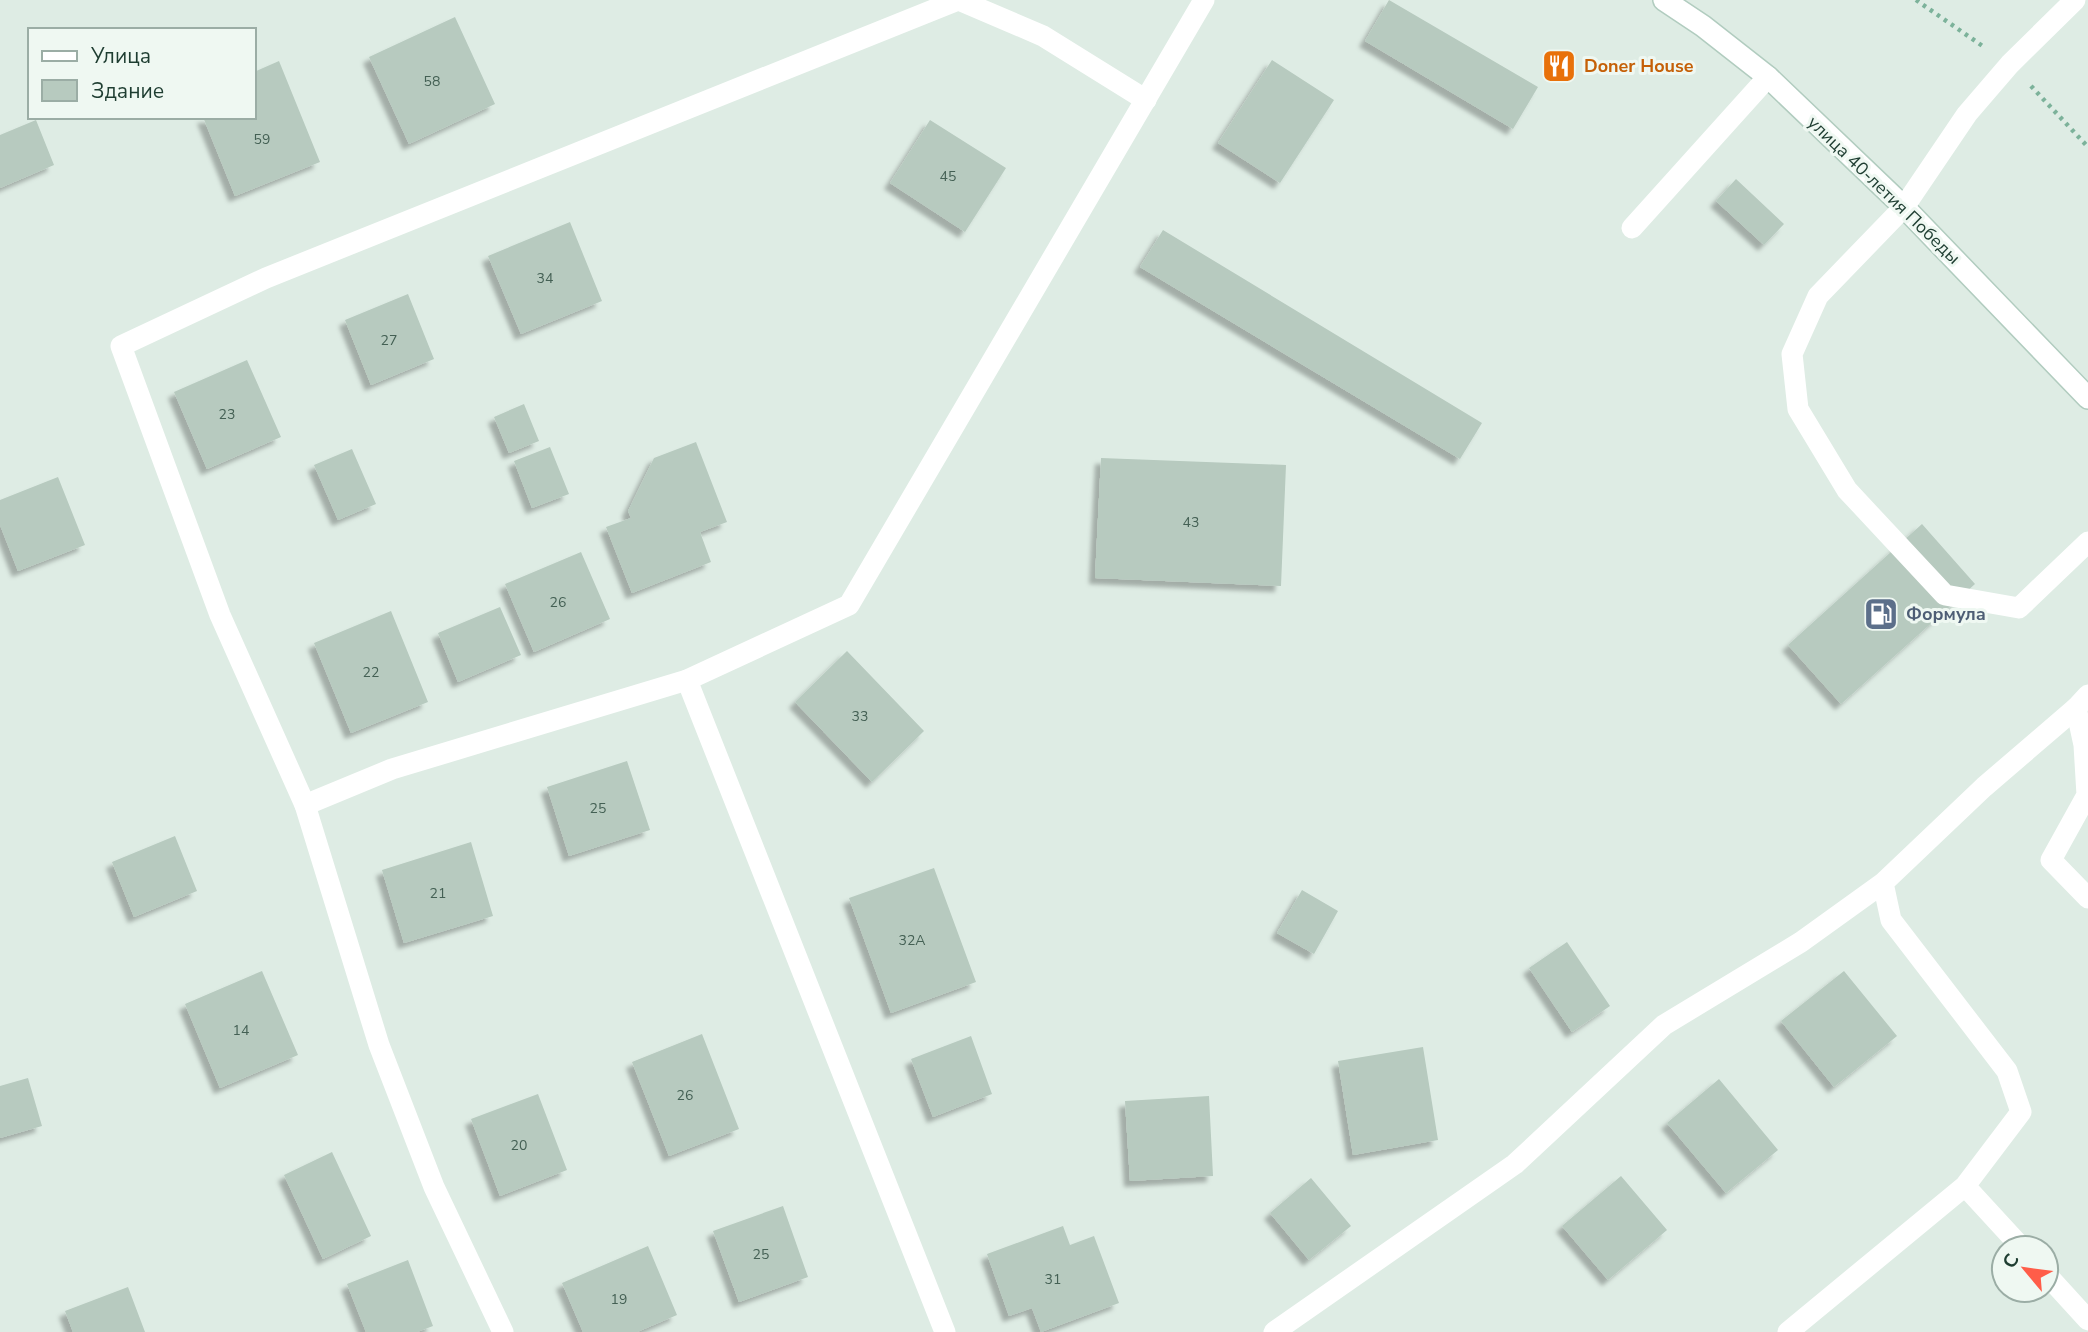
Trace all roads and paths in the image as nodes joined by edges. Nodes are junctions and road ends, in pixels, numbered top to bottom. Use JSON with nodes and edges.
{"nodes":[{"id":1,"x":959,"y":0,"type":"edge"},
{"id":2,"x":1204,"y":0,"type":"edge"},
{"id":3,"x":1664,"y":0,"type":"edge"},
{"id":4,"x":2075,"y":0,"type":"edge"},
{"id":5,"x":1768,"y":77,"type":"junction"},
{"id":6,"x":1146,"y":100,"type":"junction"},
{"id":7,"x":1904,"y":206,"type":"junction"},
{"id":8,"x":1632,"y":228,"type":"dead end"},
{"id":9,"x":2088,"y":398,"type":"edge"},
{"id":10,"x":2088,"y":542,"type":"edge"},
{"id":11,"x":687,"y":680,"type":"junction"},
{"id":12,"x":2082,"y":702,"type":"edge"},
{"id":13,"x":305,"y":805,"type":"junction"},
{"id":14,"x":1883,"y":883,"type":"junction"},
{"id":15,"x":2088,"y":898,"type":"edge"},
{"id":16,"x":1965,"y":1186,"type":"junction"},
{"id":17,"x":2009,"y":1234,"type":"edge"},
{"id":18,"x":2060,"y":1289,"type":"edge"},
{"id":19,"x":2088,"y":1320,"type":"edge"},
{"id":20,"x":1278,"y":1331,"type":"edge"},
{"id":21,"x":503,"y":1332,"type":"edge"},
{"id":22,"x":945,"y":1332,"type":"edge"},
{"id":23,"x":1788,"y":1332,"type":"edge"}],
"edges":[{"from":1,"to":6,"type":"street"},
{"from":1,"to":13,"type":"street"},
{"from":2,"to":6,"type":"street"},
{"from":3,"to":5,"type":"street","name":"улица 40-летия Победы"},
{"from":4,"to":7,"type":"street"},
{"from":5,"to":7,"type":"street","name":"улица 40-летия Победы"},
{"from":5,"to":8,"type":"street"},
{"from":6,"to":11,"type":"street"},
{"from":7,"to":9,"type":"street","name":"улица 40-летия Победы"},
{"from":7,"to":10,"type":"street"},
{"from":11,"to":13,"type":"street"},
{"from":11,"to":22,"type":"street"},
{"from":12,"to":14,"type":"street"},
{"from":12,"to":15,"type":"street"},
{"from":13,"to":21,"type":"street"},
{"from":14,"to":16,"type":"street"},
{"from":14,"to":20,"type":"street"},
{"from":16,"to":17,"type":"street"},
{"from":16,"to":23,"type":"street"},
{"from":18,"to":19,"type":"street"}]}
